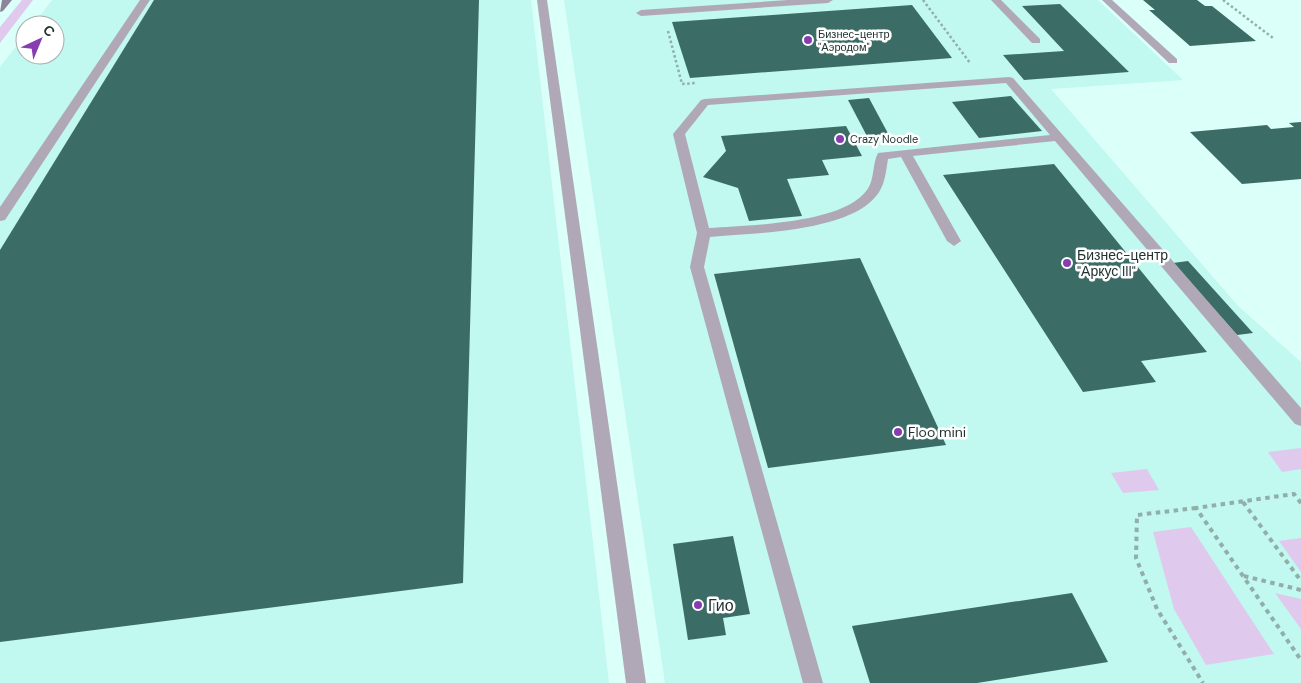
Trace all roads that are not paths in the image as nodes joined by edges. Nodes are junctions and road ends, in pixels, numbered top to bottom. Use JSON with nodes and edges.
{"nodes":[{"id":1,"x":7,"y":0,"type":"edge"},
{"id":2,"x":145,"y":0,"type":"edge"},
{"id":3,"x":542,"y":0,"type":"edge"},
{"id":4,"x":828,"y":0,"type":"edge"},
{"id":5,"x":996,"y":0,"type":"edge"},
{"id":6,"x":1107,"y":0,"type":"edge"},
{"id":7,"x":0,"y":9,"type":"edge"},
{"id":8,"x":641,"y":14,"type":"dead end"},
{"id":9,"x":1036,"y":41,"type":"dead end"},
{"id":10,"x":1173,"y":61,"type":"dead end"},
{"id":11,"x":1060,"y":137,"type":"junction"},
{"id":12,"x":905,"y":153,"type":"junction"},
{"id":13,"x":0,"y":217,"type":"edge"},
{"id":14,"x":704,"y":233,"type":"junction"},
{"id":15,"x":954,"y":241,"type":"dead end"},
{"id":16,"x":1301,"y":419,"type":"edge"},
{"id":17,"x":636,"y":683,"type":"edge"},
{"id":18,"x":813,"y":683,"type":"edge"}],
"edges":[{"from":1,"to":7,"type":"street"},
{"from":2,"to":13,"type":"lane"},
{"from":3,"to":17,"type":"lane"},
{"from":4,"to":8,"type":"lane"},
{"from":5,"to":9,"type":"lane"},
{"from":6,"to":10,"type":"lane"},
{"from":11,"to":12,"type":"lane"},
{"from":11,"to":14,"type":"lane"},
{"from":11,"to":16,"type":"lane"},
{"from":12,"to":14,"type":"lane"},
{"from":12,"to":15,"type":"lane"},
{"from":14,"to":18,"type":"lane"}]}
